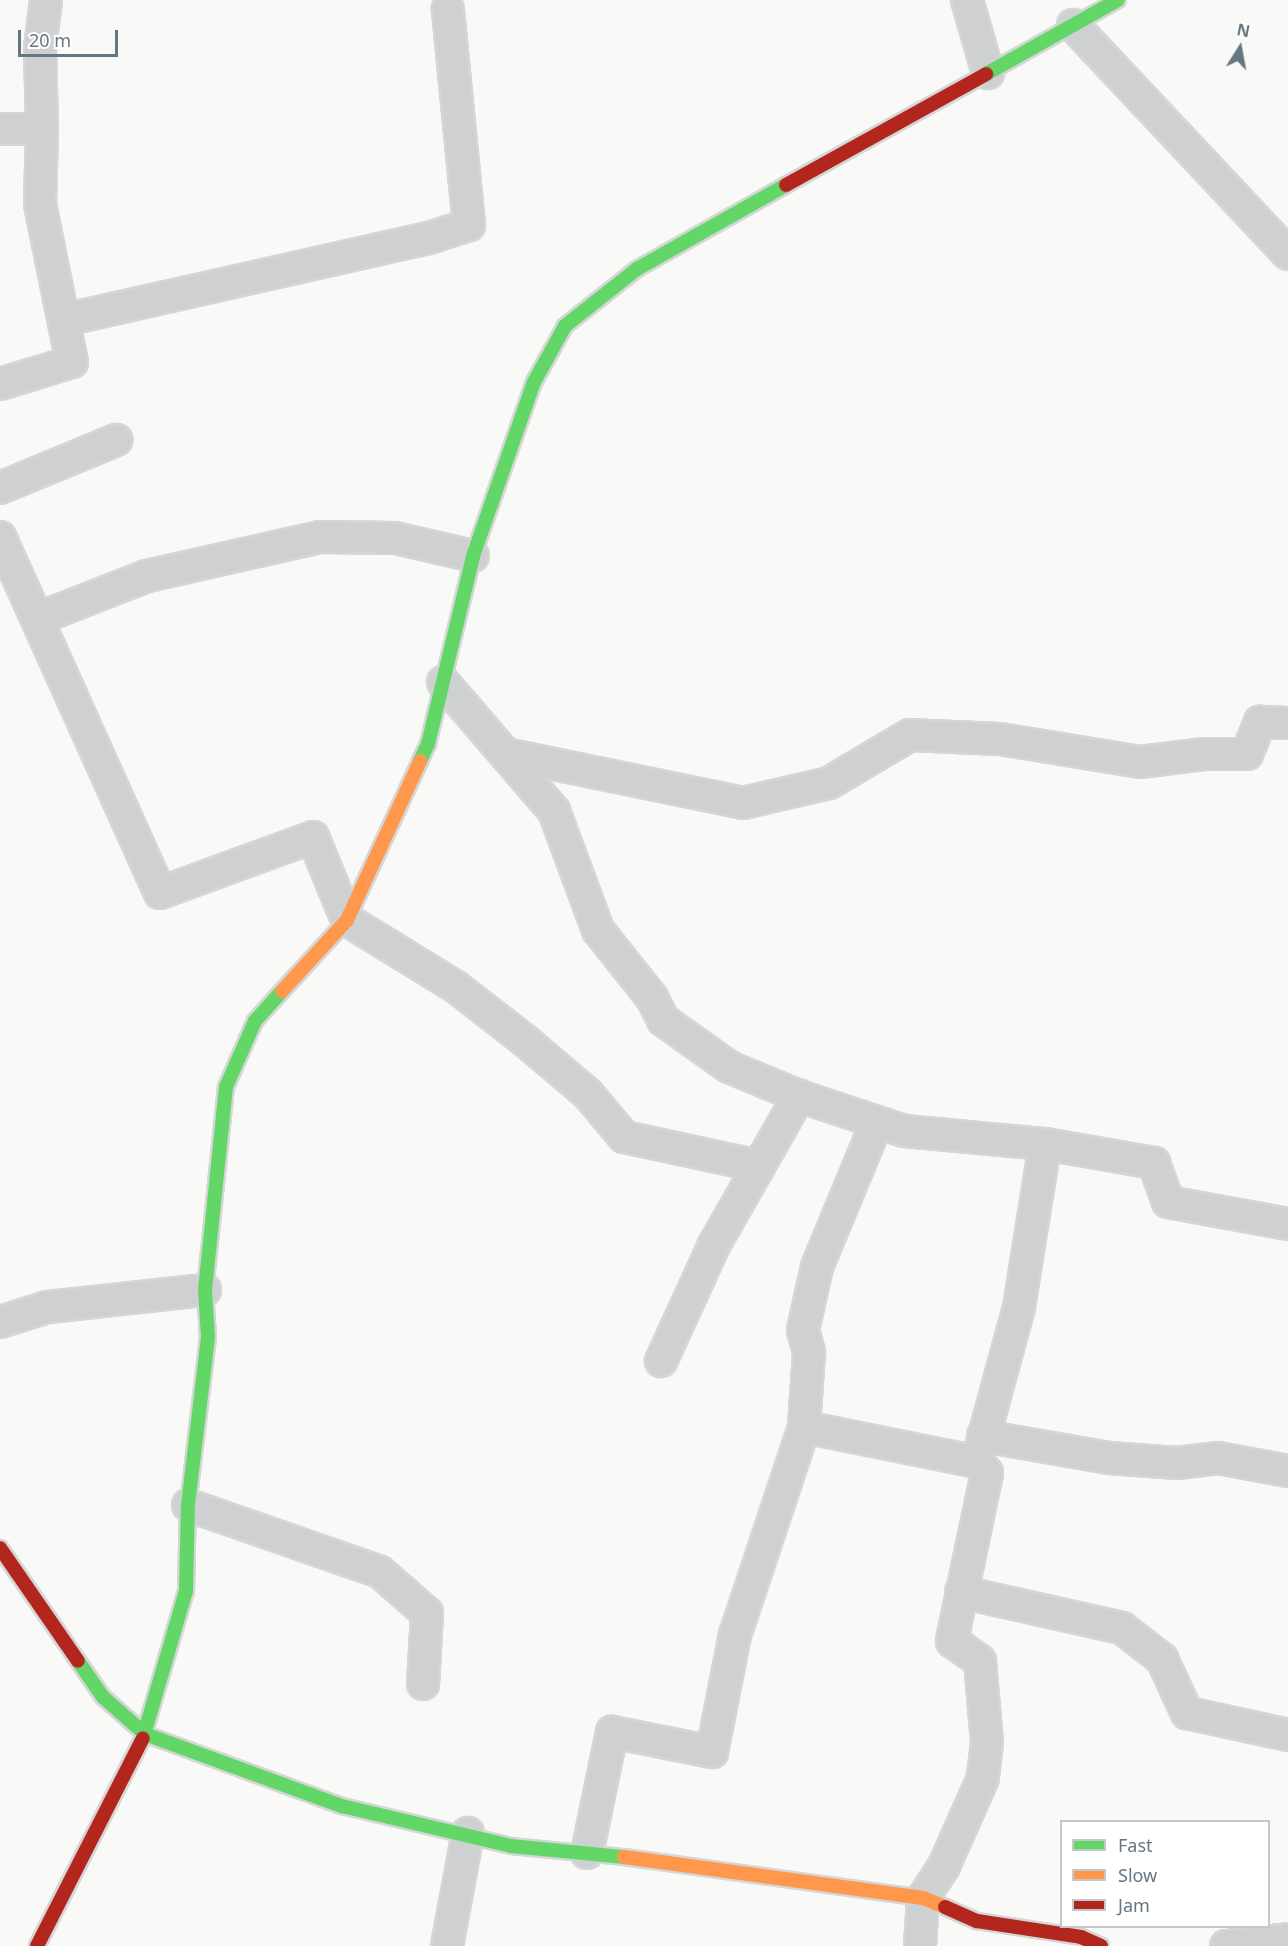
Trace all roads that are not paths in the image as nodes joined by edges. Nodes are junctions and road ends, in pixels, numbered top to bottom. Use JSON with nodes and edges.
{"nodes":[{"id":1,"x":46,"y":0,"type":"edge"},
{"id":2,"x":968,"y":0,"type":"edge"},
{"id":3,"x":989,"y":0,"type":"edge"},
{"id":4,"x":1118,"y":0,"type":"edge"},
{"id":5,"x":448,"y":9,"type":"dead end"},
{"id":6,"x":1073,"y":25,"type":"junction"},
{"id":7,"x":994,"y":69,"type":"junction"},
{"id":8,"x":0,"y":129,"type":"edge"},
{"id":9,"x":42,"y":129,"type":"junction"},
{"id":10,"x":1288,"y":254,"type":"edge"},
{"id":11,"x":63,"y":320,"type":"junction"},
{"id":12,"x":0,"y":384,"type":"edge"},
{"id":13,"x":116,"y":440,"type":"dead end"},
{"id":14,"x":0,"y":488,"type":"edge"},
{"id":15,"x":0,"y":537,"type":"edge"},
{"id":16,"x":473,"y":556,"type":"junction"},
{"id":17,"x":37,"y":619,"type":"junction"},
{"id":18,"x":443,"y":682,"type":"junction"},
{"id":19,"x":1288,"y":723,"type":"edge"},
{"id":20,"x":505,"y":754,"type":"junction"},
{"id":21,"x":347,"y":920,"type":"junction"},
{"id":22,"x":798,"y":1096,"type":"junction"},
{"id":23,"x":877,"y":1122,"type":"junction"},
{"id":24,"x":1045,"y":1144,"type":"junction"},
{"id":25,"x":759,"y":1166,"type":"junction"},
{"id":26,"x":1288,"y":1224,"type":"edge"},
{"id":27,"x":205,"y":1290,"type":"junction"},
{"id":28,"x":0,"y":1322,"type":"edge"},
{"id":29,"x":661,"y":1361,"type":"dead end"},
{"id":30,"x":804,"y":1427,"type":"junction"},
{"id":31,"x":980,"y":1449,"type":"junction"},
{"id":32,"x":1288,"y":1471,"type":"edge"},
{"id":33,"x":188,"y":1504,"type":"junction"},
{"id":34,"x":0,"y":1548,"type":"edge"},
{"id":35,"x":961,"y":1592,"type":"junction"},
{"id":36,"x":423,"y":1684,"type":"dead end"},
{"id":37,"x":145,"y":1734,"type":"junction"},
{"id":38,"x":1288,"y":1735,"type":"edge"},
{"id":39,"x":468,"y":1833,"type":"junction"},
{"id":40,"x":587,"y":1853,"type":"junction"},
{"id":41,"x":923,"y":1898,"type":"junction"},
{"id":42,"x":1288,"y":1940,"type":"edge"},
{"id":43,"x":37,"y":1946,"type":"edge"},
{"id":44,"x":447,"y":1946,"type":"edge"},
{"id":45,"x":920,"y":1946,"type":"edge"},
{"id":46,"x":1101,"y":1946,"type":"edge"},
{"id":47,"x":1226,"y":1946,"type":"edge"}],
"edges":[{"from":1,"to":9,"type":"street"},
{"from":2,"to":7,"type":"street"},
{"from":3,"to":7,"type":"street"},
{"from":4,"to":6,"type":"street"},
{"from":5,"to":11,"type":"street"},
{"from":6,"to":7,"type":"street"},
{"from":6,"to":10,"type":"street"},
{"from":7,"to":16,"type":"street"},
{"from":8,"to":9,"type":"street"},
{"from":9,"to":11,"type":"street"},
{"from":11,"to":12,"type":"street"},
{"from":13,"to":14,"type":"street"},
{"from":15,"to":17,"type":"street"},
{"from":16,"to":17,"type":"street"},
{"from":16,"to":18,"type":"street"},
{"from":17,"to":21,"type":"street"},
{"from":18,"to":20,"type":"street"},
{"from":18,"to":21,"type":"street"},
{"from":19,"to":20,"type":"street"},
{"from":20,"to":22,"type":"street"},
{"from":21,"to":25,"type":"street"},
{"from":21,"to":27,"type":"street"},
{"from":22,"to":23,"type":"street"},
{"from":22,"to":25,"type":"street"},
{"from":23,"to":24,"type":"street"},
{"from":23,"to":30,"type":"street"},
{"from":24,"to":26,"type":"street"},
{"from":24,"to":31,"type":"street"},
{"from":25,"to":29,"type":"street"},
{"from":27,"to":28,"type":"street"},
{"from":27,"to":33,"type":"street"},
{"from":30,"to":31,"type":"street"},
{"from":30,"to":40,"type":"street"},
{"from":31,"to":32,"type":"street"},
{"from":31,"to":35,"type":"street"},
{"from":33,"to":36,"type":"street"},
{"from":33,"to":37,"type":"street"},
{"from":34,"to":37,"type":"street"},
{"from":35,"to":38,"type":"street"},
{"from":35,"to":41,"type":"street"},
{"from":37,"to":39,"type":"street"},
{"from":37,"to":43,"type":"street"},
{"from":39,"to":40,"type":"street"},
{"from":39,"to":44,"type":"street"},
{"from":40,"to":41,"type":"street"},
{"from":41,"to":45,"type":"street"},
{"from":41,"to":46,"type":"street"},
{"from":42,"to":47,"type":"street"}]}
